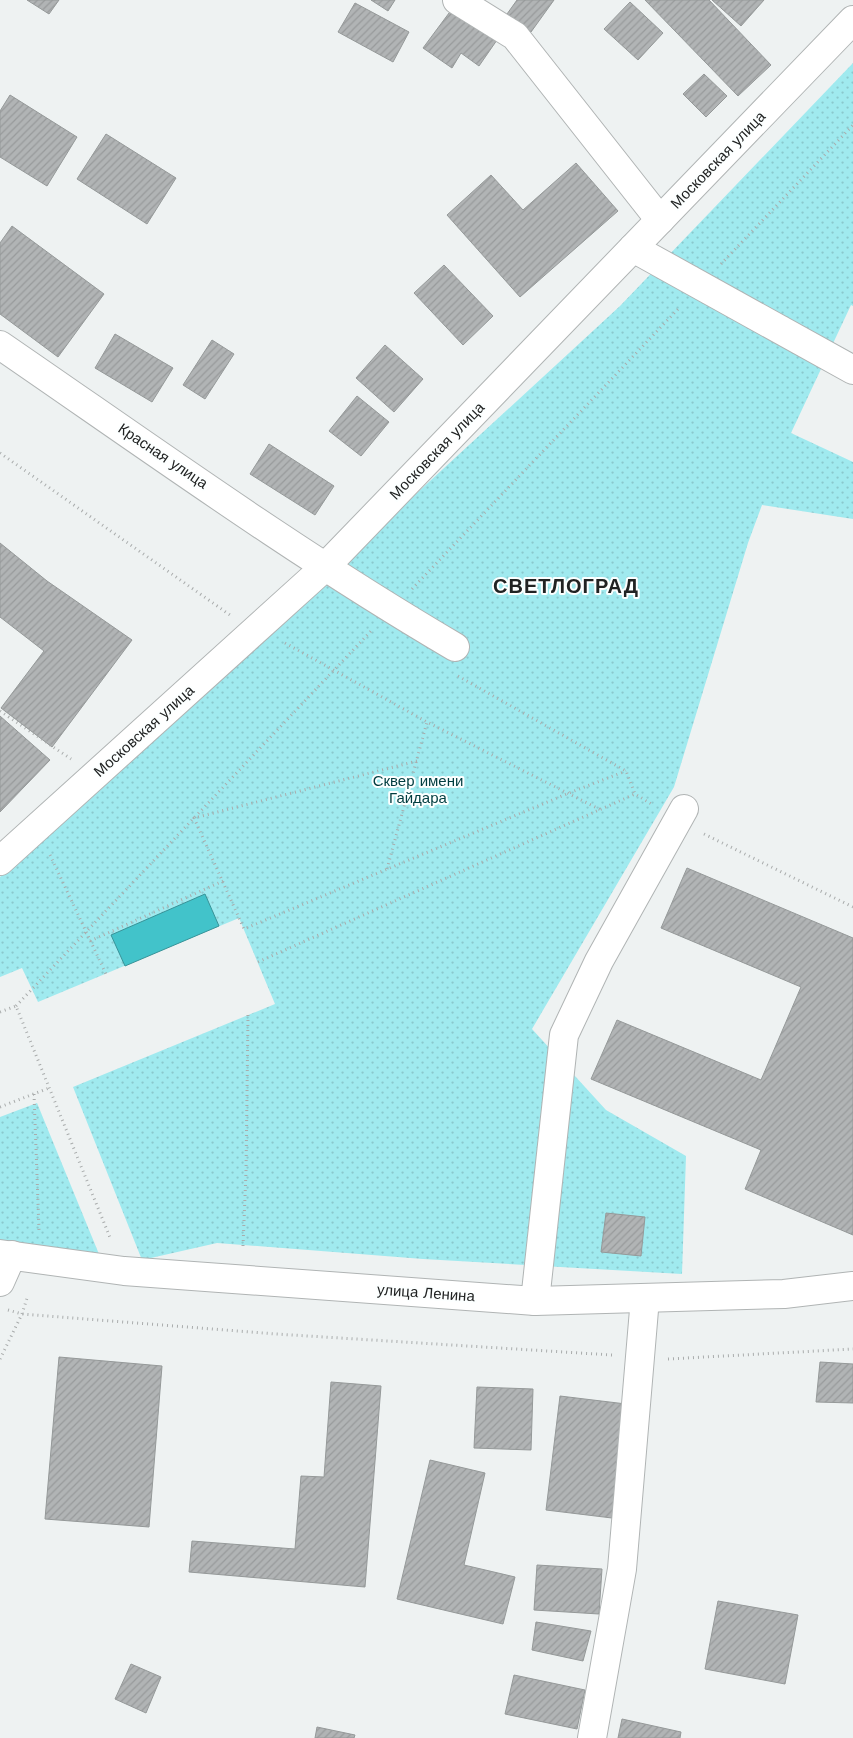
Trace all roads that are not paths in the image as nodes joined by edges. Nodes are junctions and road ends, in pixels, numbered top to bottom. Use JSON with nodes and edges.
{"nodes":[{"id":1,"x":457,"y":0,"type":"edge"},
{"id":2,"x":853,"y":20,"type":"edge"},
{"id":3,"x":660,"y":220,"type":"junction"},
{"id":4,"x":633,"y":248,"type":"junction"},
{"id":5,"x":0,"y":345,"type":"edge"},
{"id":6,"x":853,"y":370,"type":"edge"},
{"id":7,"x":325,"y":567,"type":"junction"},
{"id":8,"x":454,"y":660,"type":"road end"},
{"id":9,"x":681,"y":815,"type":"road end"},
{"id":10,"x":0,"y":861,"type":"edge"},
{"id":11,"x":6,"y":1254,"type":"edge"},
{"id":12,"x":0,"y":1282,"type":"edge"},
{"id":13,"x":853,"y":1286,"type":"edge"},
{"id":14,"x":646,"y":1298,"type":"junction"},
{"id":15,"x":535,"y":1301,"type":"junction"},
{"id":16,"x":592,"y":1738,"type":"edge"}],
"edges":[{"from":1,"to":3,"type":"street"},
{"from":2,"to":3,"type":"street","name":"Московская улица"},
{"from":3,"to":4,"type":"street","name":"Московская улица"},
{"from":4,"to":6,"type":"street"},
{"from":4,"to":7,"type":"street","name":"Московская улица"},
{"from":5,"to":7,"type":"street","name":"Красная улица"},
{"from":7,"to":8,"type":"street","name":"Красная улица"},
{"from":7,"to":10,"type":"street","name":"Московская улица"},
{"from":9,"to":15,"type":"street"},
{"from":11,"to":12,"type":"street"},
{"from":11,"to":15,"type":"street","name":"улица Ленина"},
{"from":13,"to":14,"type":"street","name":"улица Ленина"},
{"from":14,"to":15,"type":"street","name":"улица Ленина"},
{"from":14,"to":16,"type":"street"}]}
